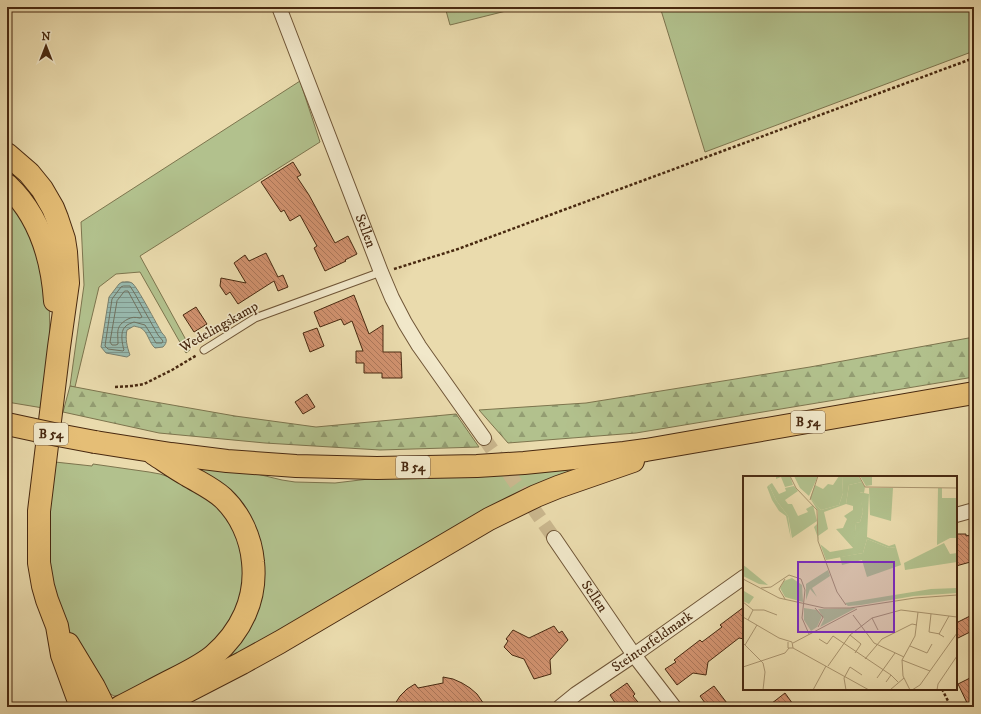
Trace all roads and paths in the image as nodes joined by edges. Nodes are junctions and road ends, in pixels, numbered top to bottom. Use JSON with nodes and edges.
{"nodes":[{"id":1,"x":279,"y":7,"type":"edge"},
{"id":2,"x":974,"y":58,"type":"edge"},
{"id":3,"x":7,"y":154,"type":"edge"},
{"id":4,"x":7,"y":185,"type":"edge"},
{"id":5,"x":381,"y":272,"type":"junction"},
{"id":6,"x":59,"y":347,"type":"junction"},
{"id":7,"x":204,"y":350,"type":"joint"},
{"id":8,"x":115,"y":387,"type":"dead end"},
{"id":9,"x":974,"y":393,"type":"edge"},
{"id":10,"x":7,"y":424,"type":"edge"},
{"id":11,"x":484,"y":438,"type":"tunnel mouth"},
{"id":12,"x":678,"y":445,"type":"junction"},
{"id":13,"x":148,"y":450,"type":"junction"},
{"id":14,"x":974,"y":510,"type":"edge"},
{"id":15,"x":957,"y":514,"type":"edge"},
{"id":16,"x":554,"y":538,"type":"tunnel mouth"},
{"id":17,"x":743,"y":578,"type":"edge"},
{"id":18,"x":57,"y":626,"type":"junction"},
{"id":19,"x":634,"y":655,"type":"junction"},
{"id":20,"x":942,"y":690,"type":"edge"},
{"id":21,"x":81,"y":707,"type":"edge"},
{"id":22,"x":104,"y":707,"type":"edge"},
{"id":23,"x":120,"y":707,"type":"edge"},
{"id":24,"x":157,"y":707,"type":"edge"},
{"id":25,"x":560,"y":707,"type":"edge"},
{"id":26,"x":674,"y":707,"type":"edge"},
{"id":27,"x":950,"y":707,"type":"edge"}],
"edges":[{"from":1,"to":5,"type":"street","name":"Sellen"},
{"from":2,"to":5,"type":"path"},
{"from":3,"to":6,"type":"highway"},
{"from":4,"to":6,"type":"highway"},
{"from":5,"to":7,"type":"lane","name":"Wedelingskamp"},
{"from":5,"to":11,"type":"street","name":"Sellen"},
{"from":6,"to":18,"type":"highway"},
{"from":7,"to":8,"type":"path","name":"Wedelingskamp"},
{"from":9,"to":12,"type":"highway","number":"B 54"},
{"from":10,"to":13,"type":"highway","number":"B 54","bridge":true},
{"from":12,"to":13,"type":"highway","number":"B 54"},
{"from":12,"to":24,"type":"highway"},
{"from":13,"to":23,"type":"highway"},
{"from":14,"to":15,"type":"street"},
{"from":16,"to":19,"type":"street","name":"Sellen"},
{"from":17,"to":19,"type":"street","name":"Steintorfeldmark"},
{"from":18,"to":21,"type":"highway"},
{"from":18,"to":22,"type":"highway"},
{"from":19,"to":25,"type":"street","name":"Steintorfeldmark"},
{"from":19,"to":26,"type":"street","name":"Sellen"},
{"from":20,"to":27,"type":"path"}]}
